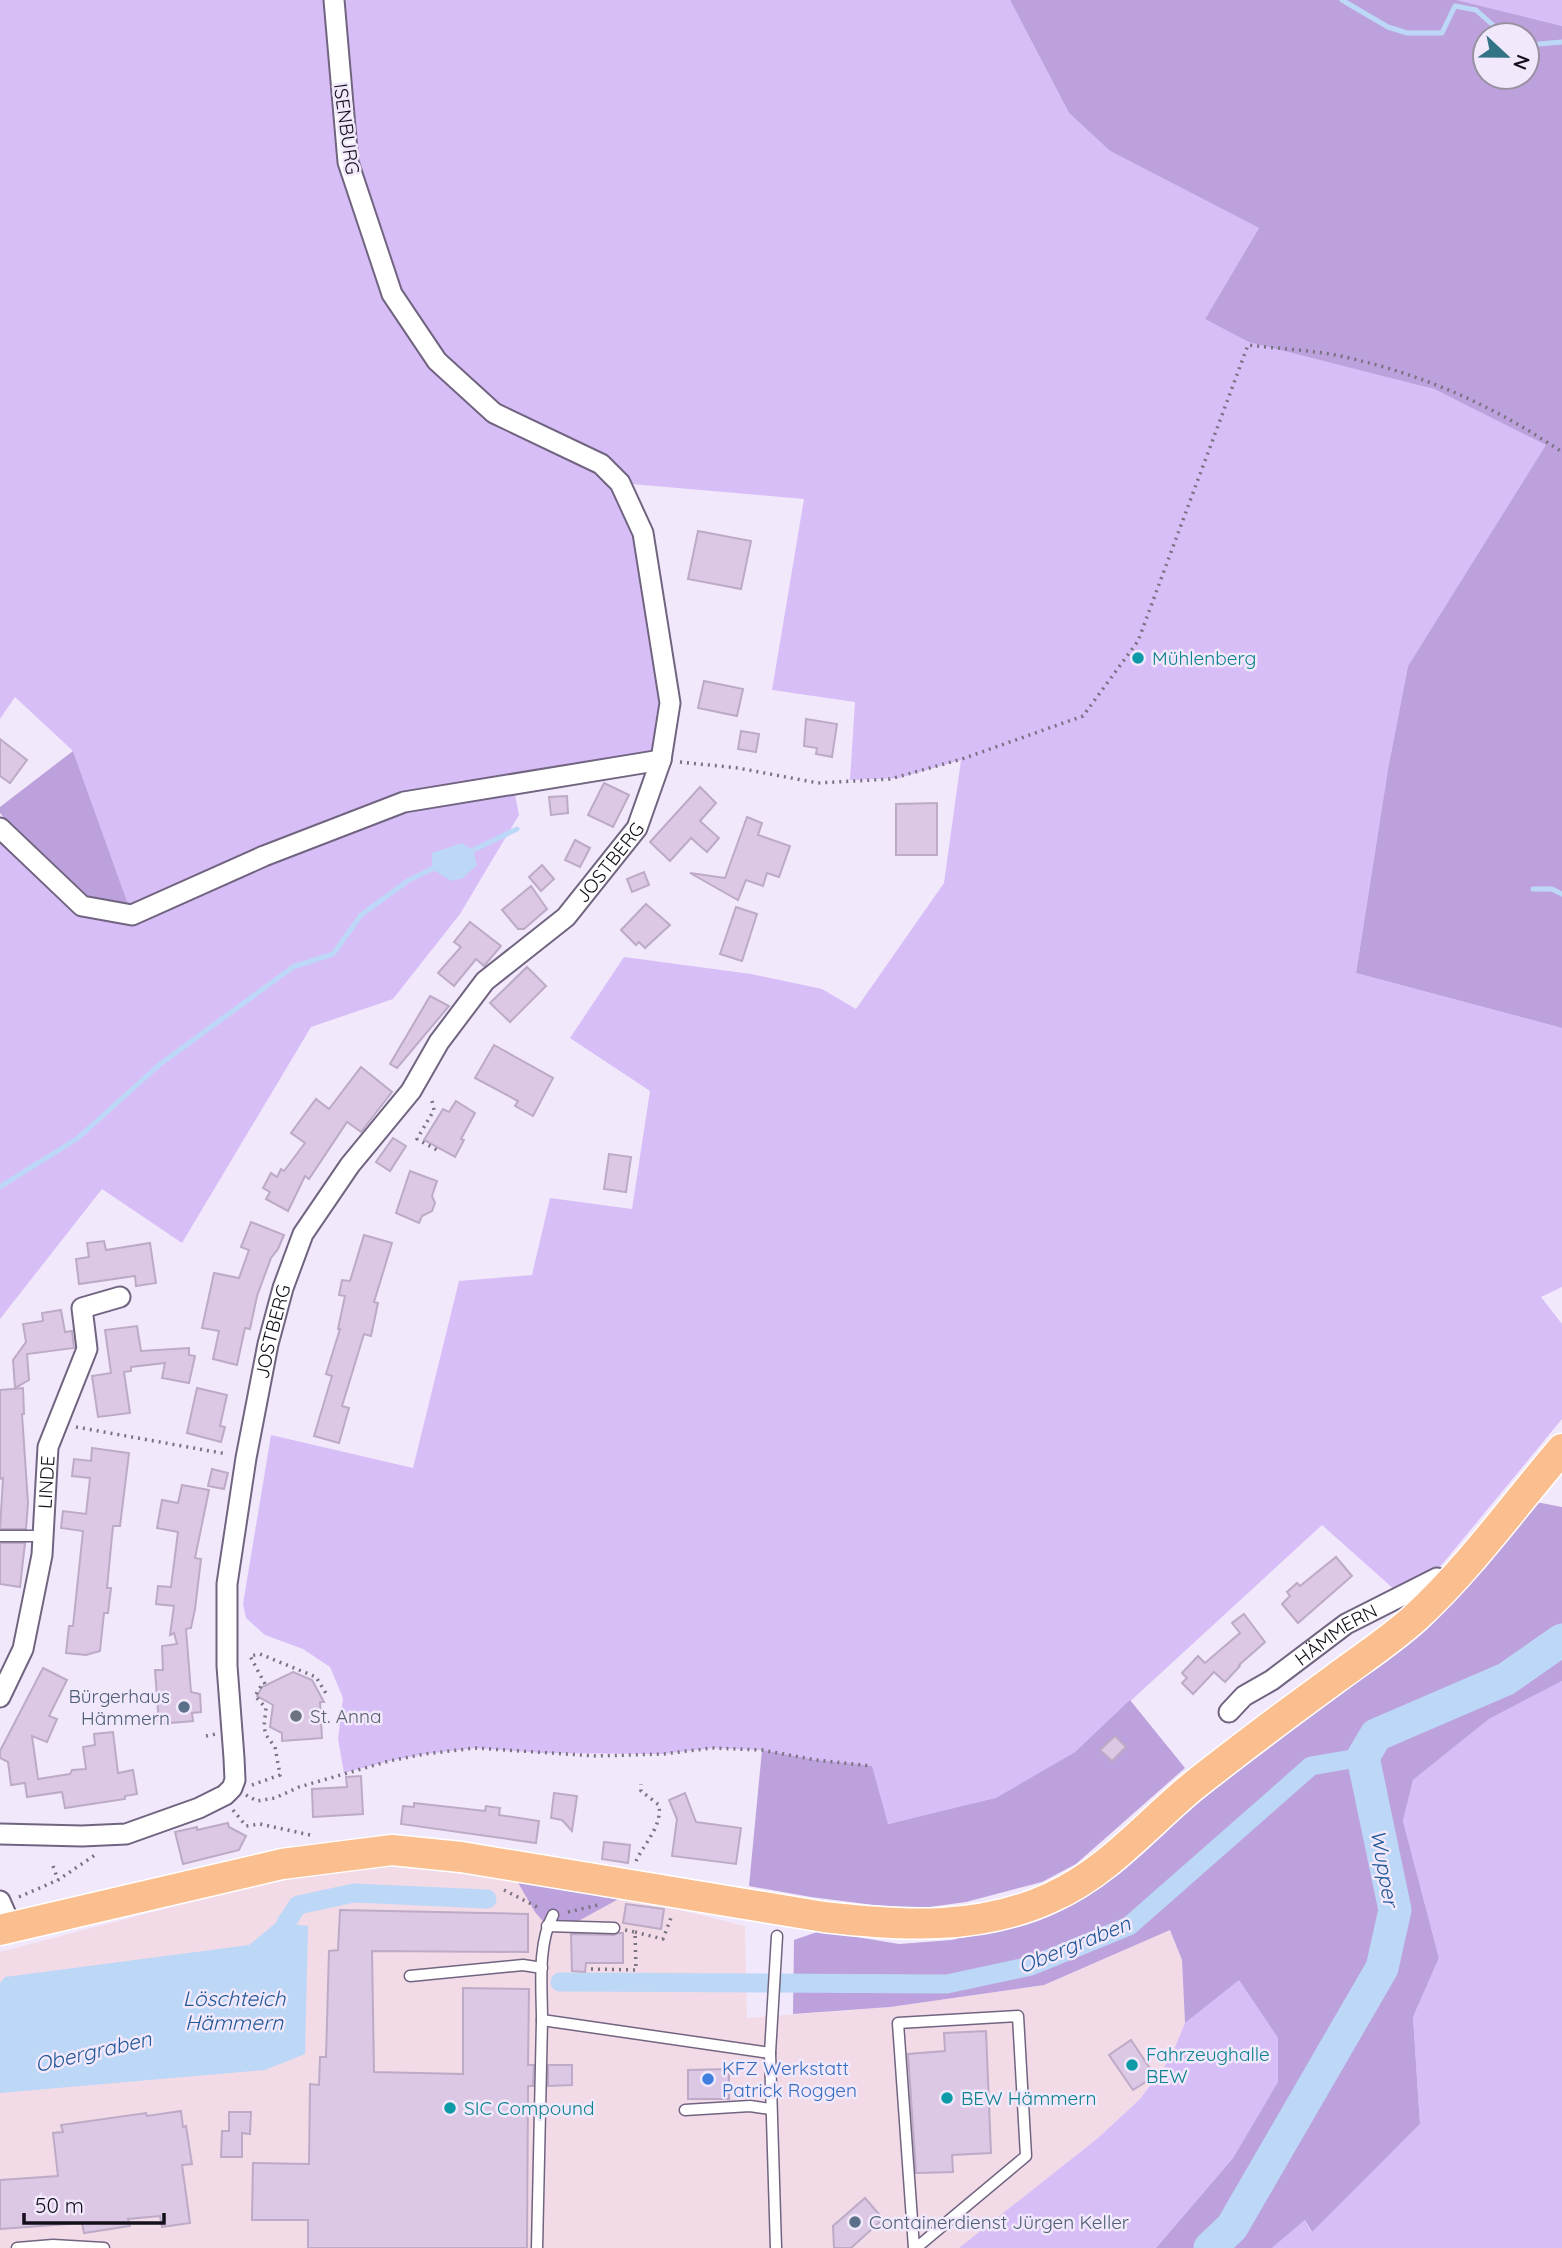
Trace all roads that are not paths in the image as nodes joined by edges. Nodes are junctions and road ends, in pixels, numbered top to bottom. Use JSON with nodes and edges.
{"nodes":[{"id":1,"x":334,"y":0,"type":"edge"},
{"id":2,"x":391,"y":294,"type":"joint"},
{"id":3,"x":661,"y":760,"type":"junction"},
{"id":4,"x":0,"y":828,"type":"edge"},
{"id":5,"x":120,"y":1297,"type":"dead end"},
{"id":6,"x":1562,"y":1449,"type":"edge"},
{"id":7,"x":0,"y":1536,"type":"edge"},
{"id":8,"x":44,"y":1536,"type":"junction"},
{"id":9,"x":1450,"y":1584,"type":"junction"},
{"id":10,"x":0,"y":1697,"type":"edge"},
{"id":11,"x":1230,"y":1712,"type":"dead end"},
{"id":12,"x":0,"y":1834,"type":"edge"},
{"id":13,"x":553,"y":1915,"type":"dead end"},
{"id":14,"x":3,"y":1916,"type":"edge"},
{"id":15,"x":547,"y":1926,"type":"junction"},
{"id":16,"x":614,"y":1928,"type":"road end"},
{"id":17,"x":778,"y":1936,"type":"dead end"},
{"id":18,"x":542,"y":1968,"type":"junction"},
{"id":19,"x":410,"y":1976,"type":"dead end"},
{"id":20,"x":542,"y":2020,"type":"junction"},
{"id":21,"x":770,"y":2053,"type":"junction"},
{"id":22,"x":771,"y":2109,"type":"junction"},
{"id":23,"x":685,"y":2110,"type":"dead end"},
{"id":24,"x":68,"y":2247,"type":"edge"},
{"id":25,"x":17,"y":2248,"type":"edge"},
{"id":26,"x":104,"y":2248,"type":"edge"},
{"id":27,"x":537,"y":2248,"type":"edge"},
{"id":28,"x":776,"y":2248,"type":"edge"},
{"id":29,"x":915,"y":2248,"type":"edge"}],
"edges":[{"from":1,"to":2,"type":"street","name":"ISENBURG"},
{"from":2,"to":3,"type":"street","name":"JOSTBERG"},
{"from":3,"to":4,"type":"street"},
{"from":3,"to":12,"type":"street","name":"JOSTBERG"},
{"from":5,"to":8,"type":"street","name":"LINDE"},
{"from":6,"to":9,"type":"main road"},
{"from":7,"to":8,"type":"lane"},
{"from":8,"to":10,"type":"street","name":"LINDE"},
{"from":9,"to":11,"type":"street","name":"HÄMMERN"},
{"from":9,"to":14,"type":"main road"},
{"from":13,"to":15,"type":"lane"},
{"from":15,"to":16,"type":"lane"},
{"from":15,"to":18,"type":"lane"},
{"from":17,"to":21,"type":"lane"},
{"from":18,"to":19,"type":"lane"},
{"from":18,"to":20,"type":"lane"},
{"from":20,"to":21,"type":"lane"},
{"from":20,"to":27,"type":"lane"},
{"from":21,"to":22,"type":"lane"},
{"from":22,"to":23,"type":"lane"},
{"from":22,"to":28,"type":"lane"},
{"from":24,"to":25,"type":"lane"},
{"from":24,"to":26,"type":"lane"},
{"from":29,"to":29,"type":"lane"}]}
